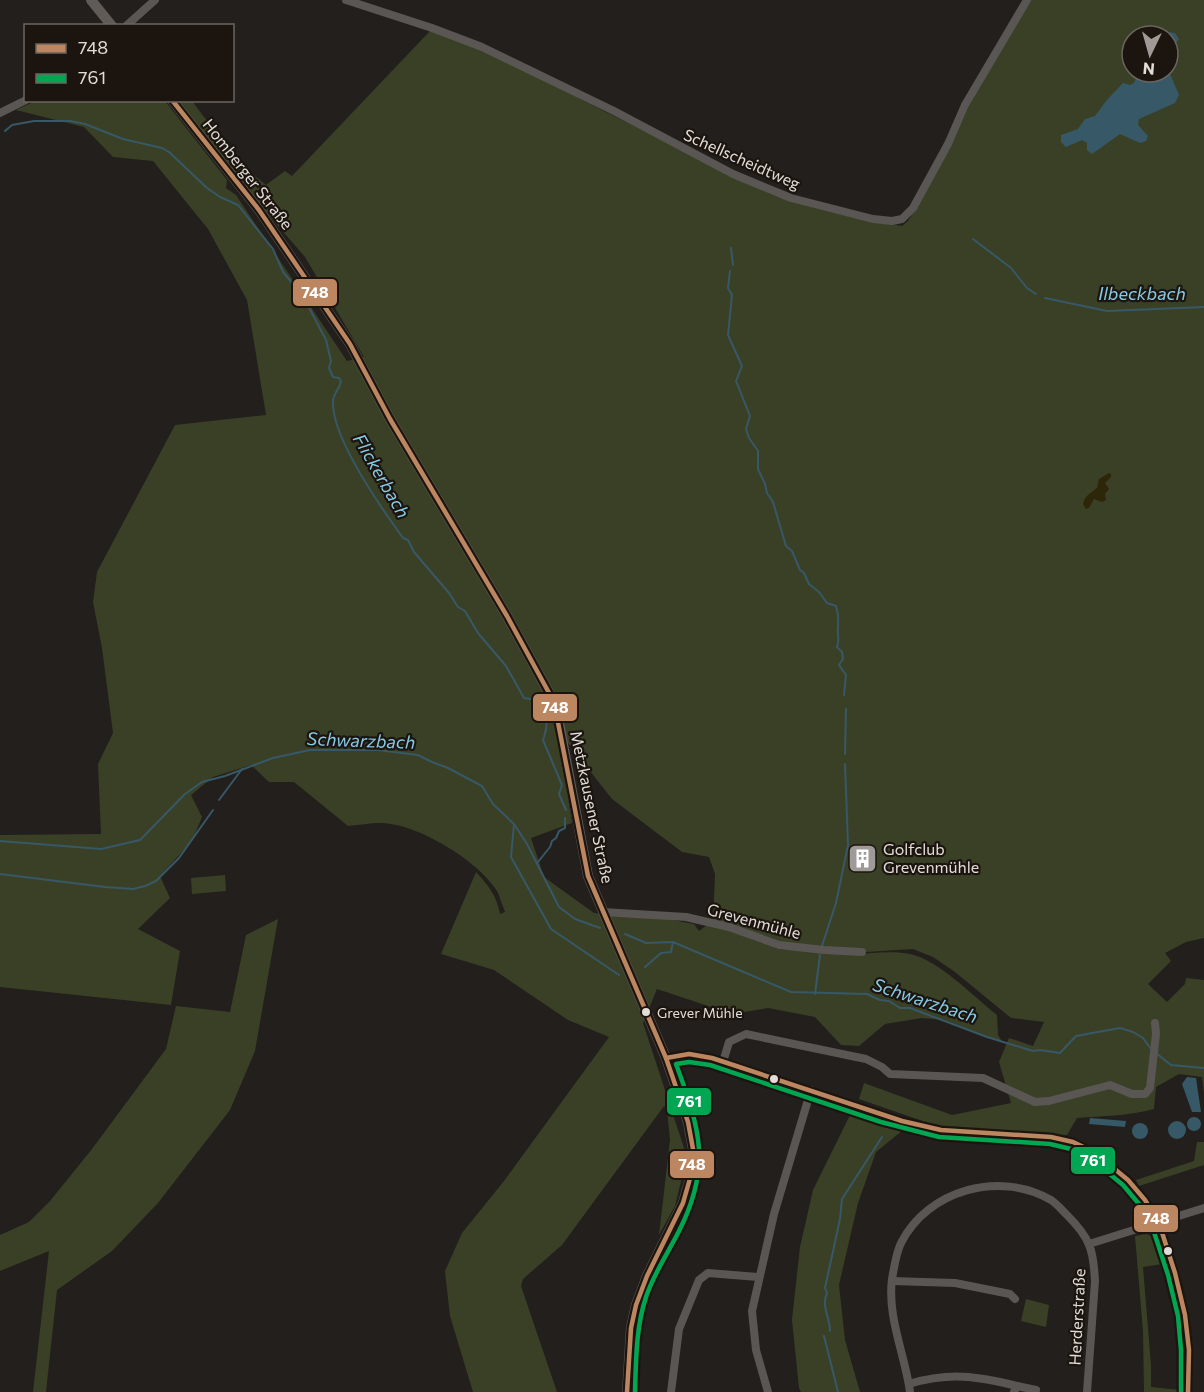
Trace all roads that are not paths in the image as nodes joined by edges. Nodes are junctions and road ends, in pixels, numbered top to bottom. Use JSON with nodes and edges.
{"nodes":[{"id":1,"x":91,"y":0,"type":"edge"},
{"id":2,"x":155,"y":0,"type":"edge"},
{"id":3,"x":346,"y":0,"type":"edge"},
{"id":4,"x":1027,"y":0,"type":"edge"},
{"id":5,"x":110,"y":24,"type":"edge"},
{"id":6,"x":128,"y":24,"type":"edge"},
{"id":7,"x":24,"y":101,"type":"edge"},
{"id":8,"x":174,"y":102,"type":"edge"},
{"id":9,"x":0,"y":113,"type":"edge"},
{"id":10,"x":298,"y":266,"type":"joint"},
{"id":11,"x":603,"y":912,"type":"junction"},
{"id":12,"x":862,"y":952,"type":"dead end"},
{"id":13,"x":1155,"y":1023,"type":"dead end"},
{"id":14,"x":666,"y":1058,"type":"junction"},
{"id":15,"x":723,"y":1062,"type":"junction"},
{"id":16,"x":812,"y":1090,"type":"junction"},
{"id":17,"x":1204,"y":1208,"type":"edge"},
{"id":18,"x":1159,"y":1223,"type":"junction"},
{"id":19,"x":1089,"y":1244,"type":"junction"},
{"id":20,"x":758,"y":1277,"type":"junction"},
{"id":21,"x":892,"y":1281,"type":"junction"},
{"id":22,"x":1015,"y":1299,"type":"dead end"},
{"id":23,"x":909,"y":1388,"type":"edge"},
{"id":24,"x":1016,"y":1389,"type":"edge"},
{"id":25,"x":1036,"y":1390,"type":"dead end"},
{"id":26,"x":627,"y":1392,"type":"edge"},
{"id":27,"x":671,"y":1392,"type":"edge"},
{"id":28,"x":768,"y":1392,"type":"edge"},
{"id":29,"x":1087,"y":1392,"type":"edge"},
{"id":30,"x":1188,"y":1392,"type":"edge"}],
"edges":[{"from":1,"to":5,"type":"main road"},
{"from":2,"to":6,"type":"street"},
{"from":3,"to":4,"type":"street","name":"Schellscheidtweg"},
{"from":7,"to":9,"type":"street"},
{"from":8,"to":10,"type":"main road","name":"Homberger Straße"},
{"from":10,"to":11,"type":"main road","name":"Metzkausener Straße"},
{"from":11,"to":12,"type":"street","name":"Grevenmühle"},
{"from":11,"to":14,"type":"main road","name":"Metzkausener Straße"},
{"from":13,"to":15,"type":"street"},
{"from":14,"to":15,"type":"street"},
{"from":14,"to":26,"type":"main road","name":"Metzkausener Straße"},
{"from":15,"to":16,"type":"street"},
{"from":16,"to":18,"type":"street"},
{"from":16,"to":20,"type":"street"},
{"from":17,"to":18,"type":"street"},
{"from":18,"to":19,"type":"street"},
{"from":18,"to":30,"type":"street"},
{"from":19,"to":21,"type":"street","name":"Herderstraße"},
{"from":19,"to":29,"type":"street","name":"Herderstraße"},
{"from":20,"to":27,"type":"street"},
{"from":20,"to":28,"type":"street"},
{"from":21,"to":22,"type":"street"},
{"from":21,"to":23,"type":"street","name":"Herderstraße"},
{"from":23,"to":24,"type":"street"},
{"from":24,"to":25,"type":"street"}]}
